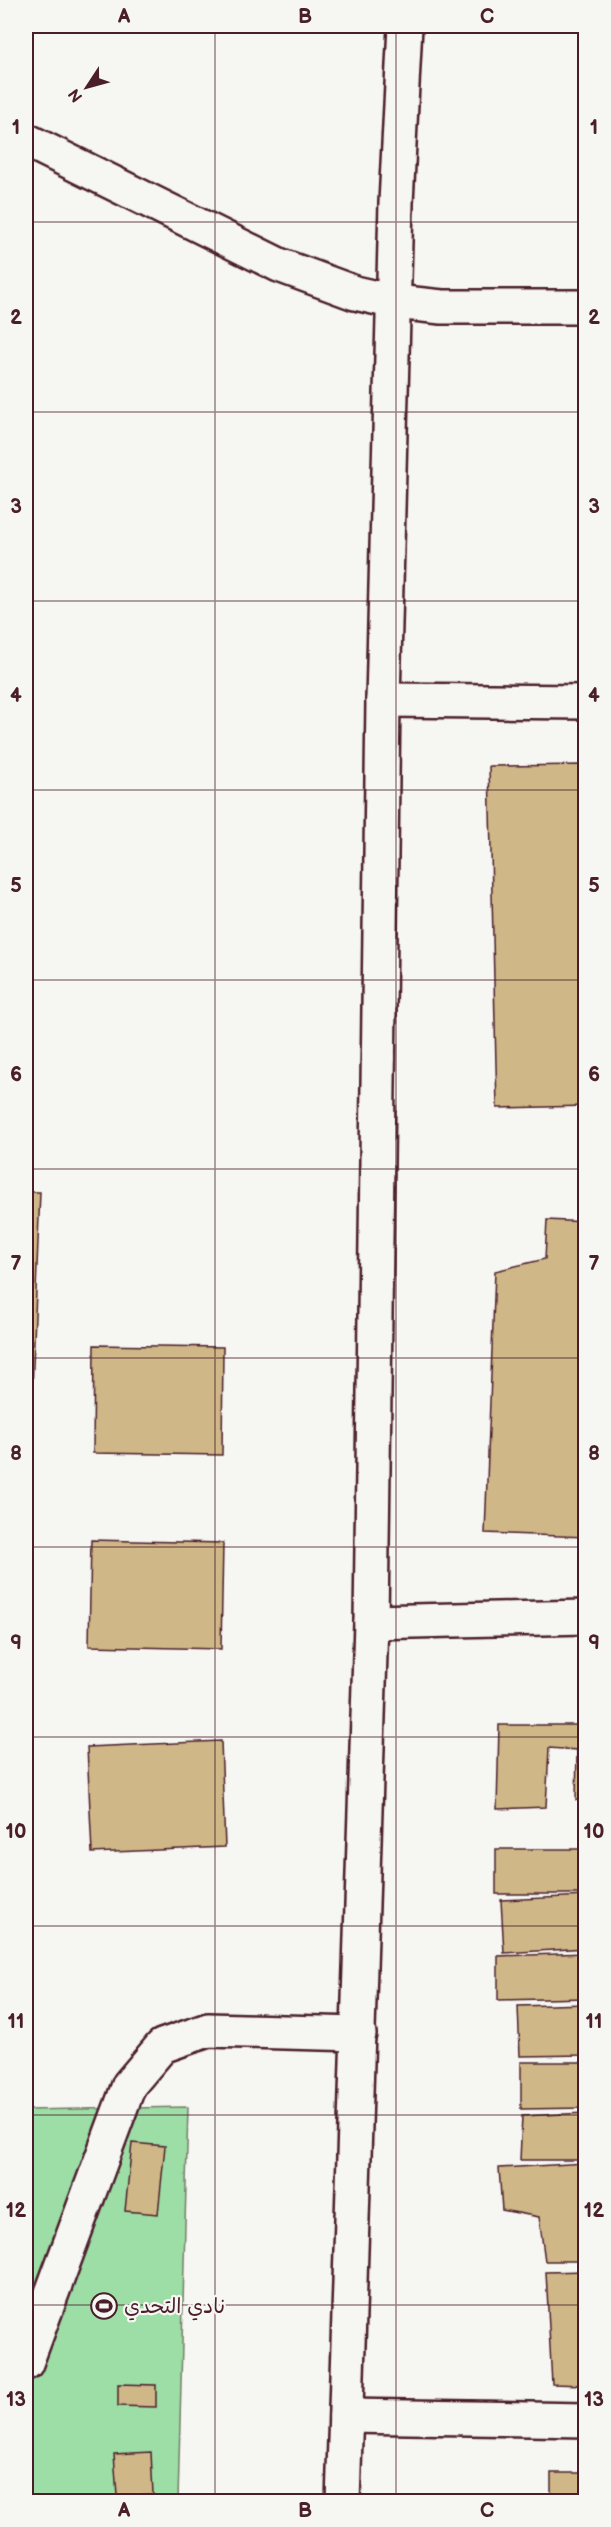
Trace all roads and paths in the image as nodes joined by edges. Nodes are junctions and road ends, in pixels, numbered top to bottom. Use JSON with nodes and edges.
{"nodes":[{"id":1,"x":405,"y":26,"type":"edge"},
{"id":2,"x":26,"y":140,"type":"edge"},
{"id":3,"x":395,"y":302,"type":"junction"},
{"id":4,"x":585,"y":307,"type":"edge"},
{"id":5,"x":383,"y":700,"type":"junction"},
{"id":6,"x":585,"y":702,"type":"edge"},
{"id":7,"x":585,"y":1617,"type":"edge"},
{"id":8,"x":370,"y":1622,"type":"junction"},
{"id":9,"x":359,"y":2034,"type":"junction"},
{"id":10,"x":26,"y":2363,"type":"edge"},
{"id":11,"x":346,"y":2416,"type":"junction"},
{"id":12,"x":585,"y":2420,"type":"edge"},
{"id":13,"x":343,"y":2502,"type":"edge"}],
"edges":[{"from":1,"to":3,"type":"street"},
{"from":2,"to":3,"type":"street"},
{"from":3,"to":4,"type":"street"},
{"from":3,"to":5,"type":"street"},
{"from":5,"to":6,"type":"street"},
{"from":5,"to":8,"type":"street"},
{"from":7,"to":8,"type":"street"},
{"from":8,"to":9,"type":"street"},
{"from":9,"to":10,"type":"street"},
{"from":9,"to":11,"type":"street"},
{"from":11,"to":12,"type":"street"},
{"from":11,"to":13,"type":"street"}]}
